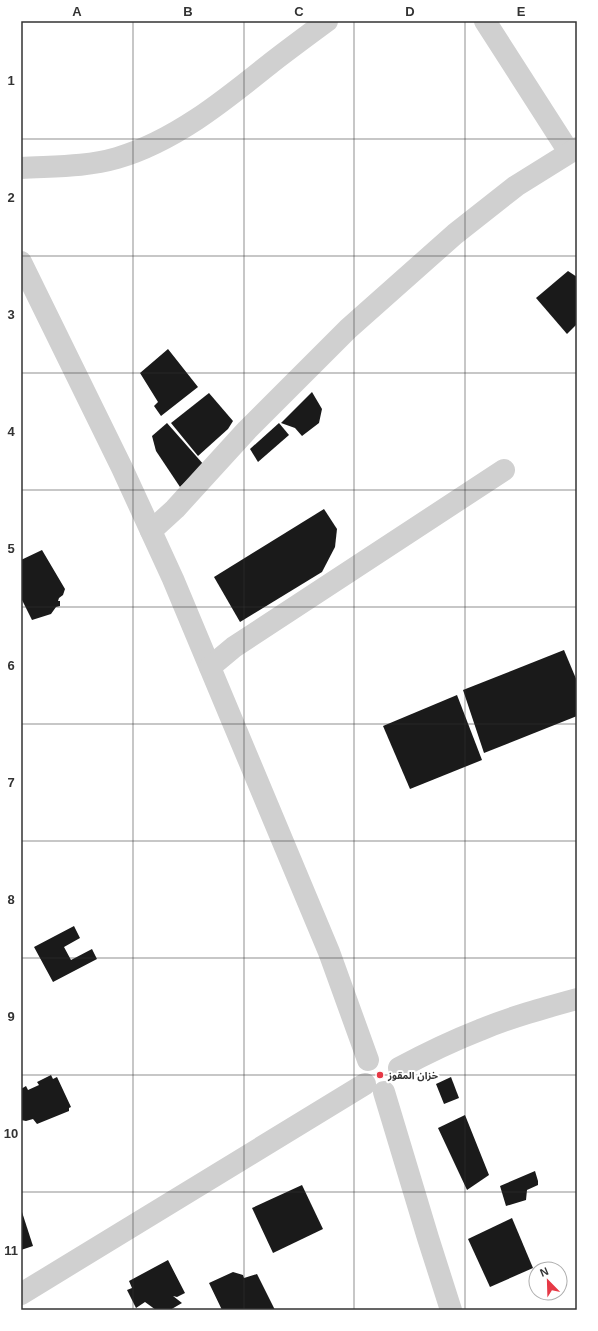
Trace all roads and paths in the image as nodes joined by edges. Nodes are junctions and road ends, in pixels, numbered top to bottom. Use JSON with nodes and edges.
{"nodes":[{"id":1,"x":327,"y":21,"type":"edge"},
{"id":2,"x":485,"y":21,"type":"edge"},
{"id":3,"x":573,"y":150,"type":"edge"},
{"id":4,"x":21,"y":168,"type":"edge"},
{"id":5,"x":21,"y":263,"type":"edge"},
{"id":6,"x":504,"y":470,"type":"dead end"},
{"id":7,"x":151,"y":531,"type":"junction"},
{"id":8,"x":210,"y":667,"type":"junction"},
{"id":9,"x":577,"y":999,"type":"edge"},
{"id":10,"x":368,"y":1060,"type":"junction"},
{"id":11,"x":399,"y":1068,"type":"junction"},
{"id":12,"x":364,"y":1084,"type":"junction"},
{"id":13,"x":384,"y":1092,"type":"junction"},
{"id":14,"x":21,"y":1294,"type":"edge"},
{"id":15,"x":451,"y":1310,"type":"edge"}],
"edges":[{"from":1,"to":4,"type":"street"},
{"from":2,"to":3,"type":"street"},
{"from":3,"to":7,"type":"street"},
{"from":5,"to":7,"type":"street"},
{"from":6,"to":8,"type":"street"},
{"from":7,"to":8,"type":"street"},
{"from":8,"to":10,"type":"street"},
{"from":9,"to":11,"type":"street"},
{"from":10,"to":11,"type":"street"},
{"from":10,"to":12,"type":"street"},
{"from":11,"to":13,"type":"street"},
{"from":12,"to":13,"type":"street"},
{"from":12,"to":14,"type":"street"},
{"from":13,"to":15,"type":"street"}]}
